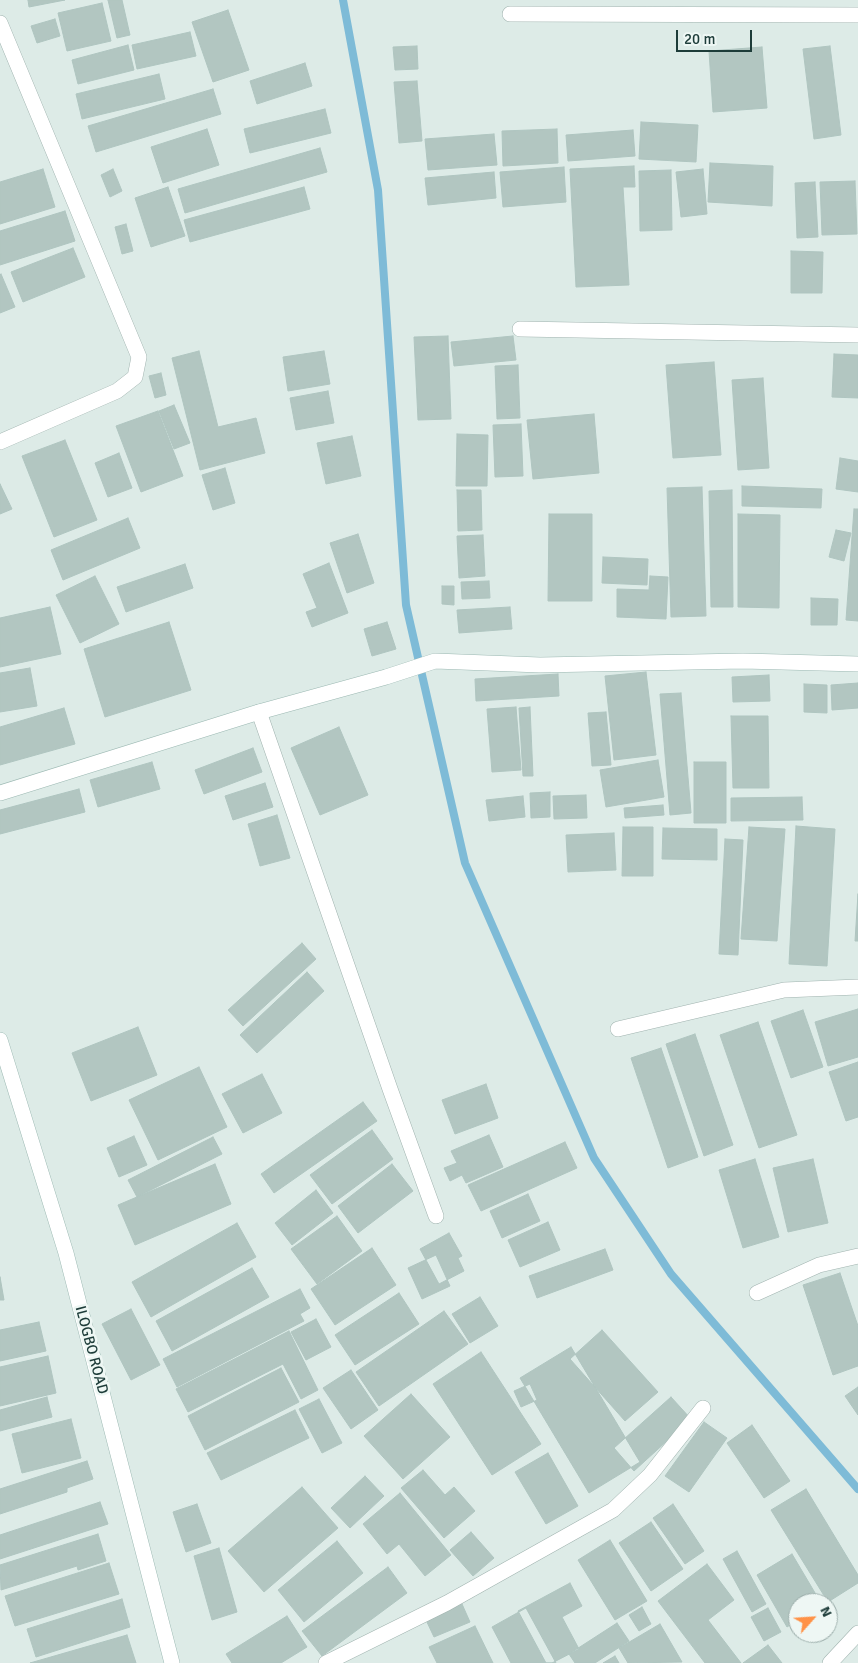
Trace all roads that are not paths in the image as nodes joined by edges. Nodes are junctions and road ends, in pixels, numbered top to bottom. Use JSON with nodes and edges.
{"nodes":[{"id":1,"x":510,"y":14,"type":"dead end"},
{"id":2,"x":858,"y":16,"type":"edge"},
{"id":3,"x":0,"y":23,"type":"edge"},
{"id":4,"x":520,"y":329,"type":"dead end"},
{"id":5,"x":858,"y":335,"type":"edge"},
{"id":6,"x":0,"y":442,"type":"edge"},
{"id":7,"x":858,"y":664,"type":"edge"},
{"id":8,"x":259,"y":712,"type":"junction"},
{"id":9,"x":0,"y":793,"type":"edge"},
{"id":10,"x":858,"y":987,"type":"edge"},
{"id":11,"x":618,"y":1028,"type":"dead end"},
{"id":12,"x":0,"y":1040,"type":"edge"},
{"id":13,"x":436,"y":1216,"type":"dead end"},
{"id":14,"x":858,"y":1256,"type":"edge"},
{"id":15,"x":757,"y":1294,"type":"dead end"},
{"id":16,"x":703,"y":1408,"type":"dead end"},
{"id":17,"x":858,"y":1633,"type":"edge"},
{"id":18,"x":172,"y":1663,"type":"edge"},
{"id":19,"x":326,"y":1663,"type":"edge"},
{"id":20,"x":830,"y":1663,"type":"edge"}],
"edges":[{"from":1,"to":2,"type":"street"},
{"from":3,"to":6,"type":"street"},
{"from":4,"to":5,"type":"street"},
{"from":7,"to":8,"type":"street"},
{"from":8,"to":9,"type":"street"},
{"from":8,"to":13,"type":"street"},
{"from":10,"to":11,"type":"street"},
{"from":12,"to":18,"type":"street","name":"ILOGBO ROAD"},
{"from":14,"to":15,"type":"street"},
{"from":16,"to":19,"type":"street"},
{"from":17,"to":20,"type":"street"}]}
